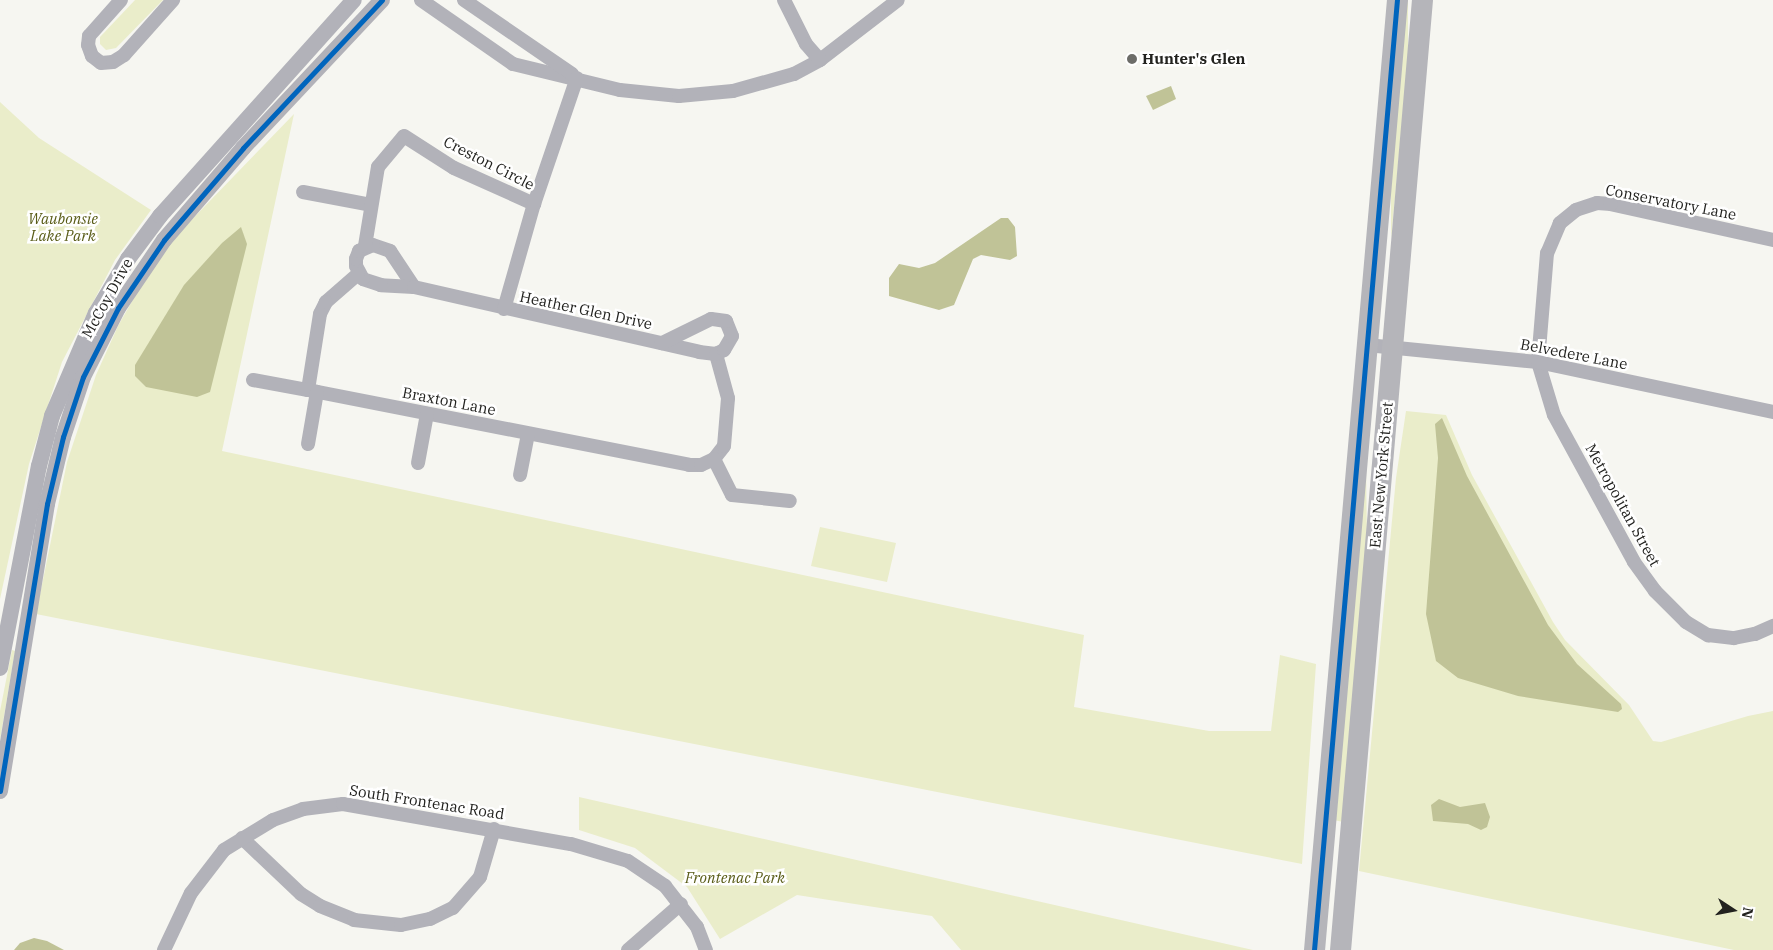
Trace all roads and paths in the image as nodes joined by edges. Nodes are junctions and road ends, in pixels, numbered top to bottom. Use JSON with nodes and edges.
{"nodes":[{"id":1,"x":121,"y":0,"type":"edge"},
{"id":2,"x":173,"y":0,"type":"edge"},
{"id":3,"x":354,"y":0,"type":"edge"},
{"id":4,"x":382,"y":0,"type":"edge"},
{"id":5,"x":421,"y":0,"type":"edge"},
{"id":6,"x":464,"y":0,"type":"edge"},
{"id":7,"x":784,"y":0,"type":"edge"},
{"id":8,"x":898,"y":0,"type":"edge"},
{"id":9,"x":1396,"y":0,"type":"edge"},
{"id":10,"x":1422,"y":0,"type":"edge"},
{"id":11,"x":820,"y":60,"type":"junction"},
{"id":12,"x":577,"y":78,"type":"junction"},
{"id":13,"x":303,"y":192,"type":"dead end"},
{"id":14,"x":534,"y":204,"type":"junction"},
{"id":15,"x":371,"y":205,"type":"junction"},
{"id":16,"x":1773,"y":240,"type":"edge"},
{"id":17,"x":365,"y":246,"type":"junction"},
{"id":18,"x":358,"y":274,"type":"junction"},
{"id":19,"x":414,"y":287,"type":"junction"},
{"id":20,"x":504,"y":309,"type":"junction"},
{"id":21,"x":662,"y":342,"type":"junction"},
{"id":22,"x":1367,"y":345,"type":"junction"},
{"id":23,"x":1392,"y":348,"type":"junction"},
{"id":24,"x":716,"y":354,"type":"junction"},
{"id":25,"x":1538,"y":362,"type":"junction"},
{"id":26,"x":253,"y":380,"type":"dead end"},
{"id":27,"x":312,"y":391,"type":"junction"},
{"id":28,"x":1773,"y":412,"type":"edge"},
{"id":29,"x":427,"y":414,"type":"junction"},
{"id":30,"x":528,"y":434,"type":"junction"},
{"id":31,"x":308,"y":444,"type":"dead end"},
{"id":32,"x":714,"y":459,"type":"junction"},
{"id":33,"x":418,"y":463,"type":"dead end"},
{"id":34,"x":520,"y":475,"type":"dead end"},
{"id":35,"x":790,"y":501,"type":"dead end"},
{"id":36,"x":1773,"y":626,"type":"edge"},
{"id":37,"x":0,"y":668,"type":"edge"},
{"id":38,"x":0,"y":791,"type":"edge"},
{"id":39,"x":494,"y":829,"type":"junction"},
{"id":40,"x":242,"y":838,"type":"junction"},
{"id":41,"x":681,"y":904,"type":"junction"},
{"id":42,"x":1315,"y":947,"type":"edge"},
{"id":43,"x":1340,"y":949,"type":"edge"},
{"id":44,"x":164,"y":950,"type":"edge"},
{"id":45,"x":628,"y":950,"type":"edge"},
{"id":46,"x":706,"y":950,"type":"edge"}],
"edges":[{"from":1,"to":2,"type":"street"},
{"from":3,"to":37,"type":"street","name":"McCoy Drive"},
{"from":4,"to":38,"type":"street","name":"McCoy Drive"},
{"from":5,"to":12,"type":"street"},
{"from":6,"to":12,"type":"street"},
{"from":7,"to":11,"type":"street"},
{"from":8,"to":11,"type":"street"},
{"from":9,"to":22,"type":"main road","name":"East New York Street"},
{"from":10,"to":23,"type":"main road","name":"East New York Street"},
{"from":11,"to":12,"type":"street"},
{"from":12,"to":14,"type":"street","name":"Heather Glen Drive"},
{"from":13,"to":15,"type":"street"},
{"from":14,"to":15,"type":"street","name":"Creston Circle"},
{"from":14,"to":20,"type":"street","name":"Heather Glen Drive"},
{"from":15,"to":17,"type":"street","name":"Creston Circle"},
{"from":16,"to":25,"type":"street","name":"Conservatory Lane"},
{"from":17,"to":18,"type":"street"},
{"from":17,"to":19,"type":"street"},
{"from":18,"to":19,"type":"street","name":"Heather Glen Drive"},
{"from":18,"to":27,"type":"street"},
{"from":19,"to":20,"type":"street","name":"Heather Glen Drive"},
{"from":20,"to":21,"type":"street","name":"Heather Glen Drive"},
{"from":21,"to":24,"type":"street","name":"Heather Glen Drive"},
{"from":21,"to":24,"type":"street","name":"Heather Glen Drive"},
{"from":22,"to":23,"type":"street","name":"Belvedere Lane"},
{"from":22,"to":42,"type":"main road","name":"East New York Street"},
{"from":23,"to":25,"type":"street","name":"Belvedere Lane"},
{"from":23,"to":43,"type":"main road","name":"East New York Street"},
{"from":24,"to":32,"type":"street"},
{"from":25,"to":28,"type":"street","name":"Belvedere Lane"},
{"from":25,"to":36,"type":"street","name":"Metropolitan Street"},
{"from":26,"to":27,"type":"street","name":"Braxton Lane"},
{"from":27,"to":29,"type":"street","name":"Braxton Lane"},
{"from":27,"to":31,"type":"street"},
{"from":29,"to":30,"type":"street","name":"Braxton Lane"},
{"from":29,"to":33,"type":"street"},
{"from":30,"to":32,"type":"street","name":"Braxton Lane"},
{"from":30,"to":34,"type":"street"},
{"from":32,"to":35,"type":"street"},
{"from":39,"to":40,"type":"street","name":"South Frontenac Road"},
{"from":39,"to":40,"type":"street"},
{"from":39,"to":41,"type":"street","name":"South Frontenac Road"},
{"from":40,"to":44,"type":"street","name":"South Frontenac Road"},
{"from":41,"to":45,"type":"street"},
{"from":41,"to":46,"type":"street","name":"South Frontenac Road"}]}
